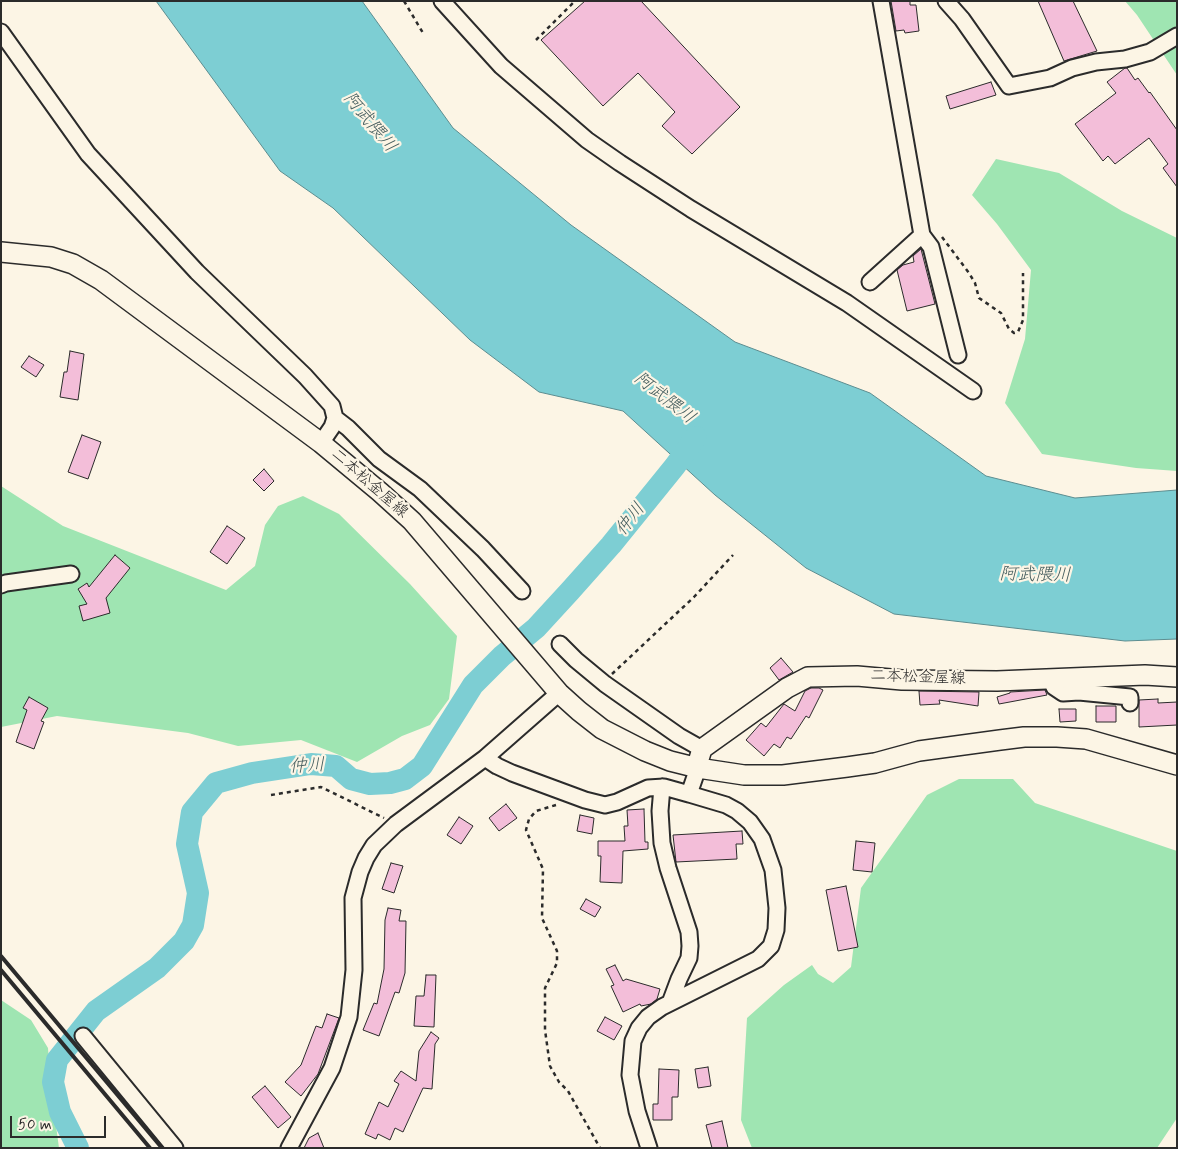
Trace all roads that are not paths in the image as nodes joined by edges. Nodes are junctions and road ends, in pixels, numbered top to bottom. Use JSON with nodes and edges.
{"nodes":[{"id":1,"x":442,"y":1,"type":"edge"},
{"id":2,"x":881,"y":1,"type":"edge"},
{"id":3,"x":946,"y":1,"type":"edge"},
{"id":4,"x":1,"y":32,"type":"edge"},
{"id":5,"x":1177,"y":36,"type":"edge"},
{"id":6,"x":922,"y":235,"type":"junction"},
{"id":7,"x":1,"y":252,"type":"edge"},
{"id":8,"x":870,"y":282,"type":"dead end"},
{"id":9,"x":958,"y":355,"type":"dead end"},
{"id":10,"x":973,"y":392,"type":"dead end"},
{"id":11,"x":334,"y":418,"type":"junction"},
{"id":12,"x":321,"y":443,"type":"junction"},
{"id":13,"x":71,"y":574,"type":"dead end"},
{"id":14,"x":1,"y":585,"type":"edge"},
{"id":15,"x":522,"y":591,"type":"dead end"},
{"id":16,"x":560,"y":644,"type":"dead end"},
{"id":17,"x":1177,"y":676,"type":"edge"},
{"id":18,"x":1051,"y":679,"type":"junction"},
{"id":19,"x":559,"y":693,"type":"junction"},
{"id":20,"x":1130,"y":703,"type":"dead end"},
{"id":21,"x":702,"y":750,"type":"junction"},
{"id":22,"x":485,"y":758,"type":"junction"},
{"id":23,"x":1177,"y":765,"type":"edge"},
{"id":24,"x":698,"y":768,"type":"junction"},
{"id":25,"x":662,"y":787,"type":"junction"},
{"id":26,"x":689,"y":794,"type":"junction"},
{"id":27,"x":670,"y":1003,"type":"junction"},
{"id":28,"x":83,"y":1036,"type":"dead end"},
{"id":29,"x":175,"y":1148,"type":"edge"},
{"id":30,"x":289,"y":1148,"type":"edge"},
{"id":31,"x":649,"y":1148,"type":"edge"}],
"edges":[{"from":1,"to":10,"type":"street"},
{"from":2,"to":6,"type":"street"},
{"from":3,"to":5,"type":"street"},
{"from":4,"to":11,"type":"street"},
{"from":6,"to":8,"type":"street"},
{"from":6,"to":9,"type":"street"},
{"from":7,"to":12,"type":"main road","name":"二本松金屋線"},
{"from":11,"to":12,"type":"street"},
{"from":11,"to":15,"type":"street"},
{"from":12,"to":19,"type":"main road","name":"二本松金屋線"},
{"from":13,"to":14,"type":"street"},
{"from":16,"to":21,"type":"street"},
{"from":17,"to":18,"type":"main road","name":"二本松金屋線"},
{"from":18,"to":20,"type":"street"},
{"from":18,"to":21,"type":"main road","name":"二本松金屋線"},
{"from":19,"to":22,"type":"street"},
{"from":19,"to":24,"type":"main road","name":"二本松金屋線"},
{"from":21,"to":24,"type":"main road"},
{"from":22,"to":25,"type":"street"},
{"from":22,"to":30,"type":"street"},
{"from":23,"to":24,"type":"main road","name":"二本松金屋線"},
{"from":24,"to":26,"type":"street"},
{"from":25,"to":26,"type":"street"},
{"from":25,"to":27,"type":"street"},
{"from":26,"to":27,"type":"street"},
{"from":27,"to":31,"type":"street"},
{"from":28,"to":29,"type":"street"}]}
